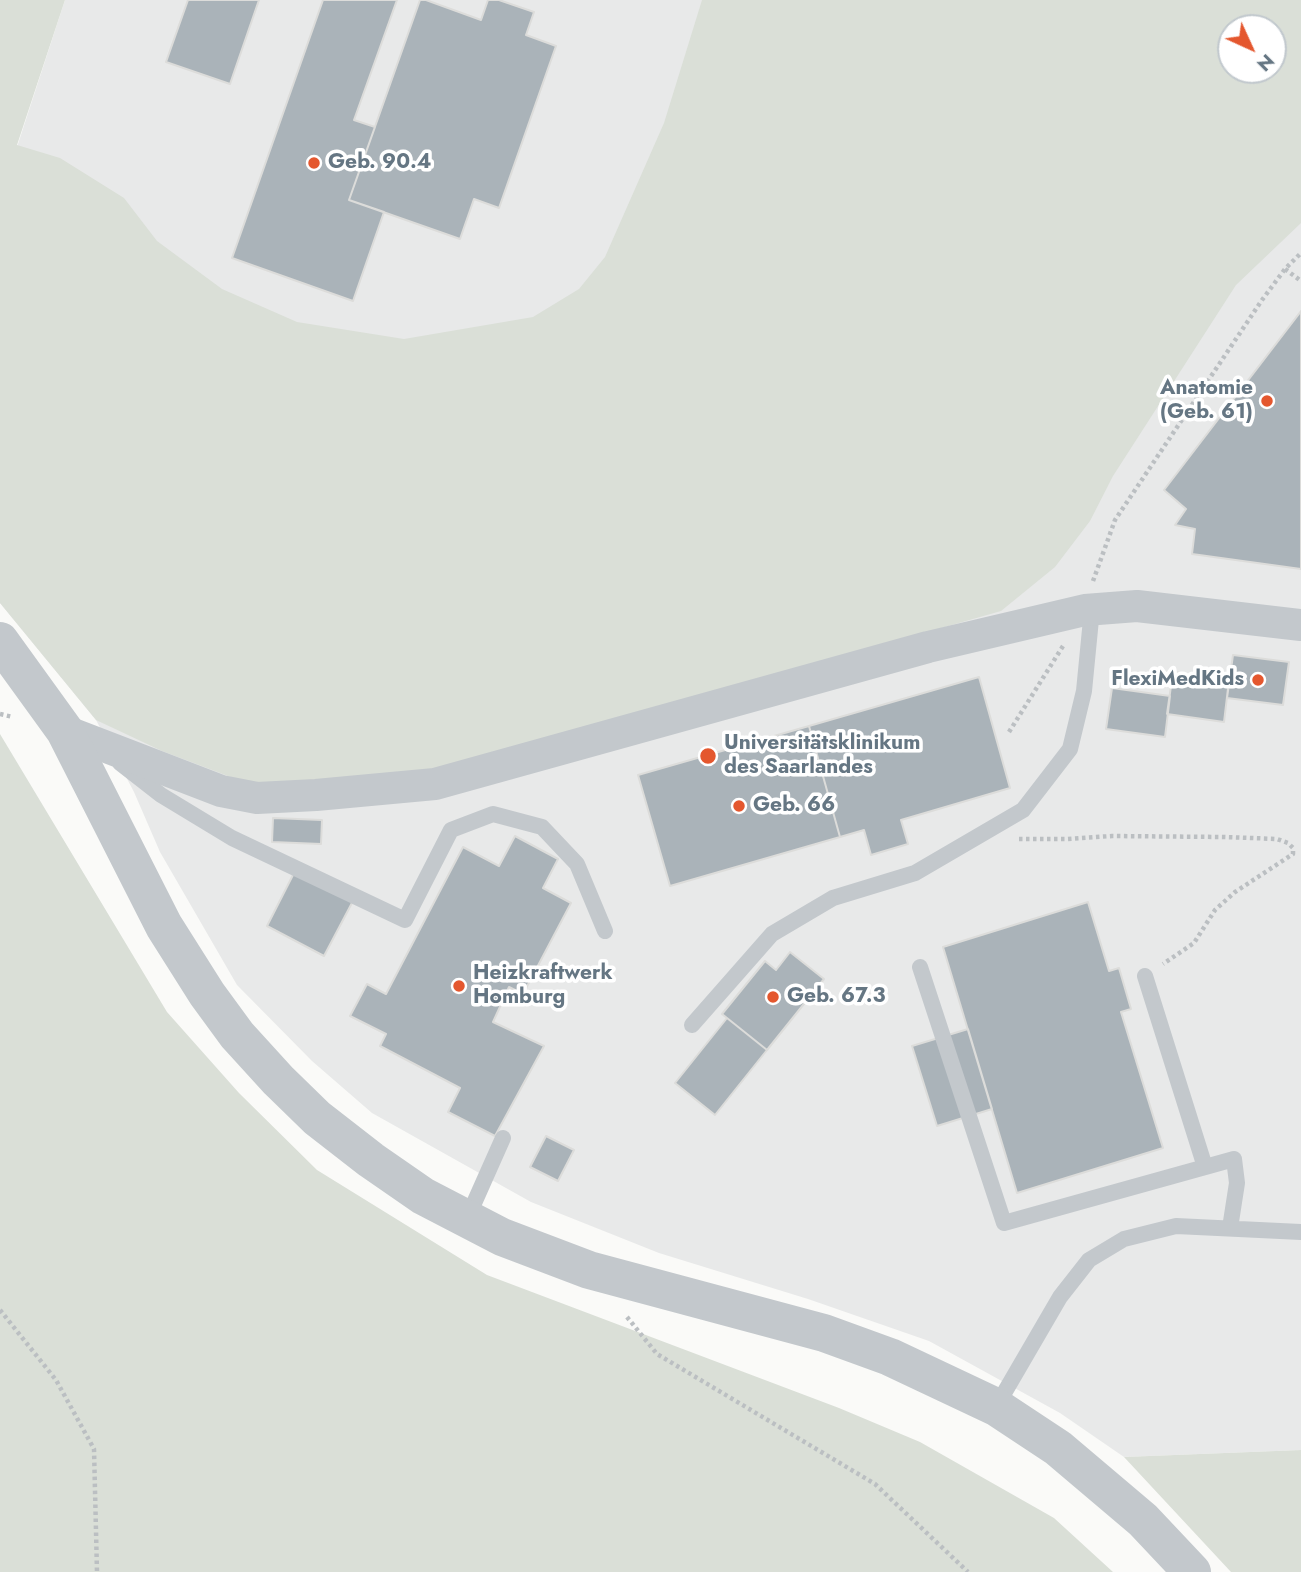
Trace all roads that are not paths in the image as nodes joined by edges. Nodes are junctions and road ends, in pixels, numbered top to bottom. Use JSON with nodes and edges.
{"nodes":[{"id":1,"x":1089,"y":610,"type":"junction"},
{"id":2,"x":1301,"y":625,"type":"edge"},
{"id":3,"x":0,"y":641,"type":"edge"},
{"id":4,"x":79,"y":736,"type":"junction"},
{"id":5,"x":605,"y":931,"type":"dead end"},
{"id":6,"x":920,"y":967,"type":"dead end"},
{"id":7,"x":1144,"y":976,"type":"road end"},
{"id":8,"x":692,"y":1025,"type":"dead end"},
{"id":9,"x":503,"y":1138,"type":"dead end"},
{"id":10,"x":1205,"y":1167,"type":"junction"},
{"id":11,"x":467,"y":1219,"type":"junction"},
{"id":12,"x":1230,"y":1228,"type":"junction"},
{"id":13,"x":1301,"y":1232,"type":"edge"},
{"id":14,"x":996,"y":1407,"type":"junction"},
{"id":15,"x":1192,"y":1572,"type":"edge"}],
"edges":[{"from":1,"to":2,"type":"street"},
{"from":1,"to":4,"type":"street"},
{"from":1,"to":8,"type":"lane"},
{"from":3,"to":4,"type":"street"},
{"from":4,"to":5,"type":"lane"},
{"from":4,"to":11,"type":"street"},
{"from":6,"to":10,"type":"lane"},
{"from":7,"to":10,"type":"lane"},
{"from":9,"to":11,"type":"lane"},
{"from":10,"to":12,"type":"lane"},
{"from":11,"to":14,"type":"street"},
{"from":12,"to":13,"type":"lane"},
{"from":12,"to":14,"type":"lane"},
{"from":14,"to":15,"type":"street"}]}
